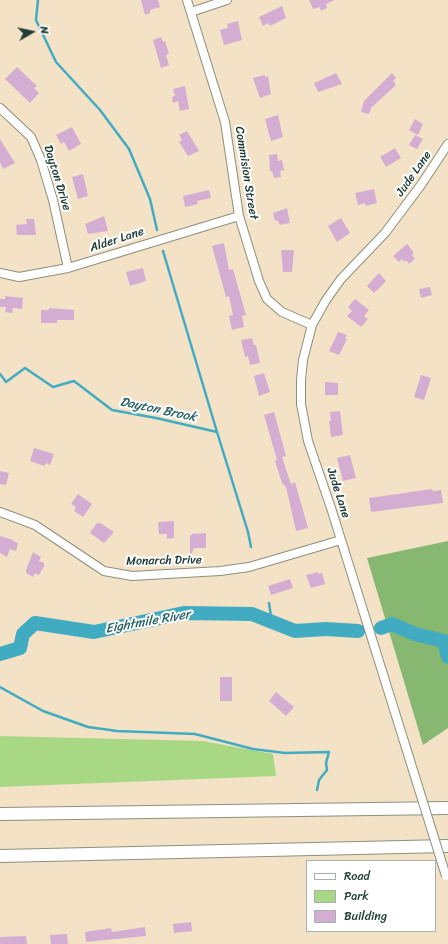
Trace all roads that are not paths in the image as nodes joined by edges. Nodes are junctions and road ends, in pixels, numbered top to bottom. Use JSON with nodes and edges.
{"nodes":[{"id":1,"x":187,"y":0,"type":"edge"},
{"id":2,"x":227,"y":0,"type":"edge"},
{"id":3,"x":191,"y":12,"type":"junction"},
{"id":4,"x":0,"y":108,"type":"edge"},
{"id":5,"x":448,"y":144,"type":"edge"},
{"id":6,"x":445,"y":157,"type":"edge"},
{"id":7,"x":239,"y":216,"type":"junction"},
{"id":8,"x":68,"y":268,"type":"junction"},
{"id":9,"x":0,"y":273,"type":"edge"},
{"id":10,"x":312,"y":325,"type":"junction"},
{"id":11,"x":0,"y":512,"type":"edge"},
{"id":12,"x":341,"y":540,"type":"junction"},
{"id":13,"x":448,"y":808,"type":"edge"},
{"id":14,"x":0,"y":814,"type":"edge"},
{"id":15,"x":448,"y":846,"type":"edge"},
{"id":16,"x":0,"y":856,"type":"edge"},
{"id":17,"x":447,"y":879,"type":"edge"}],
"edges":[{"from":1,"to":3,"type":"street","name":"Commision Street"},
{"from":2,"to":3,"type":"street"},
{"from":3,"to":7,"type":"street","name":"Commision Street"},
{"from":4,"to":8,"type":"street","name":"Dayton Drive"},
{"from":5,"to":6,"type":"street","name":"Jude Lane"},
{"from":6,"to":10,"type":"street","name":"Jude Lane"},
{"from":7,"to":8,"type":"street","name":"Alder Lane"},
{"from":7,"to":10,"type":"street","name":"Commision Street"},
{"from":8,"to":9,"type":"street","name":"Alder Lane"},
{"from":10,"to":12,"type":"street","name":"Jude Lane"},
{"from":11,"to":12,"type":"street","name":"Monarch Drive"},
{"from":12,"to":17,"type":"street","name":"Jude Lane","bridge":true},
{"from":13,"to":14,"type":"highway"},
{"from":15,"to":16,"type":"highway"}]}
